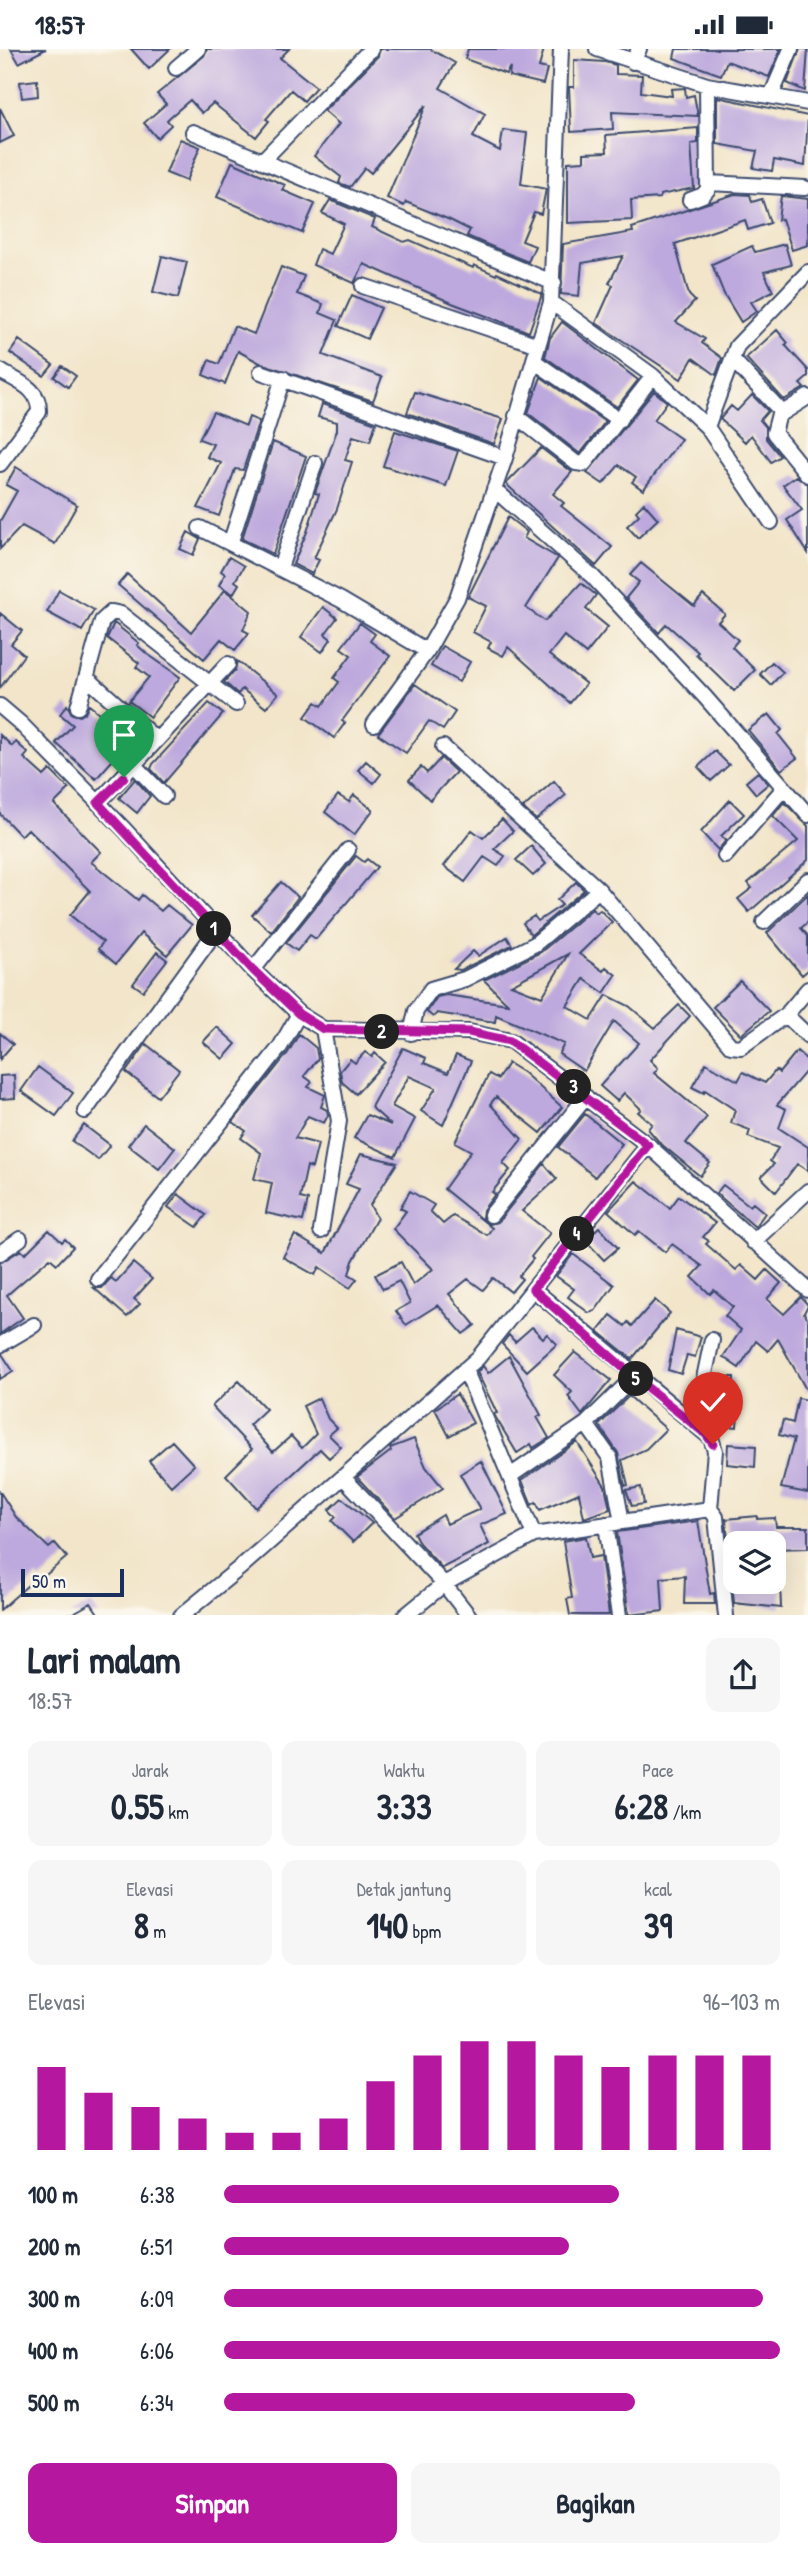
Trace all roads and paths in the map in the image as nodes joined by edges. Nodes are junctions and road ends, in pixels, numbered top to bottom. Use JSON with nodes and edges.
{"nodes":[{"id":1,"x":198,"y":49,"type":"edge"},
{"id":2,"x":371,"y":49,"type":"edge"},
{"id":3,"x":561,"y":49,"type":"edge"},
{"id":4,"x":597,"y":49,"type":"edge"},
{"id":5,"x":791,"y":49,"type":"edge"},
{"id":6,"x":636,"y":55,"type":"edge"},
{"id":7,"x":176,"y":68,"type":"dead end"},
{"id":8,"x":707,"y":85,"type":"junction"},
{"id":9,"x":771,"y":96,"type":"junction"},
{"id":10,"x":808,"y":103,"type":"edge"},
{"id":11,"x":193,"y":132,"type":"dead end"},
{"id":12,"x":262,"y":161,"type":"junction"},
{"id":13,"x":709,"y":183,"type":"junction"},
{"id":14,"x":805,"y":188,"type":"dead end"},
{"id":15,"x":690,"y":199,"type":"dead end"},
{"id":16,"x":808,"y":272,"type":"edge"},
{"id":17,"x":554,"y":283,"type":"junction"},
{"id":18,"x":363,"y":286,"type":"dead end"},
{"id":19,"x":551,"y":302,"type":"junction"},
{"id":20,"x":538,"y":345,"type":"junction"},
{"id":21,"x":733,"y":360,"type":"junction"},
{"id":22,"x":534,"y":361,"type":"junction"},
{"id":23,"x":0,"y":371,"type":"edge"},
{"id":24,"x":261,"y":372,"type":"dead end"},
{"id":25,"x":653,"y":376,"type":"junction"},
{"id":26,"x":283,"y":378,"type":"junction"},
{"id":27,"x":808,"y":397,"type":"edge"},
{"id":28,"x":781,"y":415,"type":"junction"},
{"id":29,"x":516,"y":416,"type":"junction"},
{"id":30,"x":619,"y":420,"type":"junction"},
{"id":31,"x":707,"y":427,"type":"junction"},
{"id":32,"x":505,"y":458,"type":"junction"},
{"id":33,"x":315,"y":463,"type":"dead end"},
{"id":34,"x":0,"y":464,"type":"edge"},
{"id":35,"x":808,"y":475,"type":"edge"},
{"id":36,"x":494,"y":489,"type":"junction"},
{"id":37,"x":771,"y":522,"type":"dead end"},
{"id":38,"x":200,"y":528,"type":"dead end"},
{"id":39,"x":231,"y":541,"type":"junction"},
{"id":40,"x":280,"y":568,"type":"junction"},
{"id":41,"x":427,"y":652,"type":"junction"},
{"id":42,"x":228,"y":664,"type":"dead end"},
{"id":43,"x":87,"y":678,"type":"junction"},
{"id":44,"x":209,"y":685,"type":"junction"},
{"id":45,"x":236,"y":704,"type":"dead end"},
{"id":46,"x":0,"y":706,"type":"edge"},
{"id":47,"x":78,"y":707,"type":"dead end"},
{"id":48,"x":374,"y":724,"type":"dead end"},
{"id":49,"x":156,"y":739,"type":"junction"},
{"id":50,"x":443,"y":747,"type":"dead end"},
{"id":51,"x":135,"y":766,"type":"junction"},
{"id":52,"x":784,"y":787,"type":"junction"},
{"id":53,"x":164,"y":796,"type":"dead end"},
{"id":54,"x":98,"y":803,"type":"junction"},
{"id":55,"x":808,"y":815,"type":"edge"},
{"id":56,"x":348,"y":850,"type":"dead end"},
{"id":57,"x":725,"y":856,"type":"dead end"},
{"id":58,"x":808,"y":880,"type":"edge"},
{"id":59,"x":599,"y":890,"type":"junction"},
{"id":60,"x":764,"y":922,"type":"dead end"},
{"id":61,"x":216,"y":931,"type":"junction"},
{"id":62,"x":253,"y":970,"type":"junction"},
{"id":63,"x":808,"y":989,"type":"edge"},
{"id":64,"x":299,"y":1014,"type":"junction"},
{"id":65,"x":786,"y":1015,"type":"junction"},
{"id":66,"x":323,"y":1029,"type":"junction"},
{"id":67,"x":411,"y":1033,"type":"junction"},
{"id":68,"x":808,"y":1036,"type":"edge"},
{"id":69,"x":586,"y":1097,"type":"junction"},
{"id":70,"x":85,"y":1111,"type":"dead end"},
{"id":71,"x":648,"y":1145,"type":"junction"},
{"id":72,"x":808,"y":1191,"type":"edge"},
{"id":73,"x":491,"y":1215,"type":"dead end"},
{"id":74,"x":321,"y":1231,"type":"dead end"},
{"id":75,"x":20,"y":1238,"type":"dead end"},
{"id":76,"x":753,"y":1241,"type":"junction"},
{"id":77,"x":0,"y":1253,"type":"edge"},
{"id":78,"x":98,"y":1279,"type":"dead end"},
{"id":79,"x":533,"y":1289,"type":"junction"},
{"id":80,"x":808,"y":1290,"type":"edge"},
{"id":81,"x":34,"y":1325,"type":"dead end"},
{"id":82,"x":712,"y":1340,"type":"dead end"},
{"id":83,"x":0,"y":1345,"type":"edge"},
{"id":84,"x":466,"y":1369,"type":"junction"},
{"id":85,"x":634,"y":1377,"type":"junction"},
{"id":86,"x":586,"y":1424,"type":"junction"},
{"id":87,"x":706,"y":1434,"type":"junction"},
{"id":88,"x":510,"y":1476,"type":"junction"},
{"id":89,"x":343,"y":1477,"type":"junction"},
{"id":90,"x":710,"y":1509,"type":"junction"},
{"id":91,"x":622,"y":1522,"type":"junction"},
{"id":92,"x":606,"y":1524,"type":"junction"},
{"id":93,"x":534,"y":1535,"type":"junction"},
{"id":94,"x":444,"y":1584,"type":"junction"},
{"id":95,"x":181,"y":1615,"type":"edge"},
{"id":96,"x":405,"y":1615,"type":"edge"},
{"id":97,"x":469,"y":1615,"type":"edge"},
{"id":98,"x":619,"y":1615,"type":"edge"},
{"id":99,"x":726,"y":1615,"type":"edge"}],
"edges":[{"from":1,"to":7,"type":"street"},
{"from":2,"to":12,"type":"street"},
{"from":3,"to":17,"type":"street"},
{"from":4,"to":6,"type":"street"},
{"from":5,"to":9,"type":"street"},
{"from":6,"to":8,"type":"street"},
{"from":8,"to":9,"type":"street"},
{"from":8,"to":13,"type":"street"},
{"from":9,"to":10,"type":"street"},
{"from":11,"to":12,"type":"street"},
{"from":12,"to":17,"type":"street"},
{"from":13,"to":14,"type":"street"},
{"from":13,"to":15,"type":"street"},
{"from":16,"to":21,"type":"street"},
{"from":17,"to":19,"type":"street"},
{"from":18,"to":20,"type":"street"},
{"from":19,"to":20,"type":"street"},
{"from":19,"to":25,"type":"street"},
{"from":20,"to":22,"type":"street"},
{"from":21,"to":28,"type":"street"},
{"from":21,"to":31,"type":"street"},
{"from":22,"to":29,"type":"street"},
{"from":22,"to":30,"type":"street"},
{"from":23,"to":34,"type":"street"},
{"from":24,"to":26,"type":"street"},
{"from":25,"to":30,"type":"street"},
{"from":25,"to":31,"type":"street"},
{"from":26,"to":32,"type":"street"},
{"from":26,"to":39,"type":"street"},
{"from":27,"to":28,"type":"street"},
{"from":28,"to":35,"type":"street"},
{"from":29,"to":30,"type":"street"},
{"from":29,"to":32,"type":"street"},
{"from":31,"to":37,"type":"street"},
{"from":32,"to":36,"type":"street"},
{"from":33,"to":40,"type":"street"},
{"from":36,"to":41,"type":"street"},
{"from":36,"to":52,"type":"street"},
{"from":38,"to":39,"type":"street"},
{"from":39,"to":40,"type":"street"},
{"from":40,"to":41,"type":"street"},
{"from":41,"to":48,"type":"street"},
{"from":42,"to":44,"type":"street"},
{"from":43,"to":44,"type":"street"},
{"from":43,"to":47,"type":"street"},
{"from":43,"to":49,"type":"street"},
{"from":44,"to":45,"type":"street"},
{"from":44,"to":49,"type":"street"},
{"from":46,"to":54,"type":"street"},
{"from":49,"to":51,"type":"street"},
{"from":50,"to":59,"type":"street"},
{"from":51,"to":53,"type":"street"},
{"from":51,"to":54,"type":"street"},
{"from":52,"to":55,"type":"street"},
{"from":52,"to":57,"type":"street"},
{"from":54,"to":61,"type":"street"},
{"from":56,"to":62,"type":"street"},
{"from":58,"to":60,"type":"street"},
{"from":59,"to":65,"type":"street"},
{"from":59,"to":67,"type":"street"},
{"from":61,"to":62,"type":"street"},
{"from":61,"to":70,"type":"street"},
{"from":62,"to":64,"type":"street"},
{"from":63,"to":65,"type":"street"},
{"from":64,"to":66,"type":"street"},
{"from":64,"to":78,"type":"street"},
{"from":65,"to":68,"type":"street"},
{"from":66,"to":67,"type":"street"},
{"from":66,"to":74,"type":"street"},
{"from":67,"to":69,"type":"street"},
{"from":69,"to":71,"type":"street"},
{"from":69,"to":73,"type":"street"},
{"from":71,"to":76,"type":"street"},
{"from":71,"to":79,"type":"street"},
{"from":72,"to":76,"type":"street"},
{"from":75,"to":77,"type":"street"},
{"from":76,"to":80,"type":"street"},
{"from":79,"to":84,"type":"street"},
{"from":79,"to":85,"type":"street"},
{"from":81,"to":83,"type":"street"},
{"from":82,"to":87,"type":"street"},
{"from":84,"to":88,"type":"street"},
{"from":84,"to":89,"type":"street"},
{"from":85,"to":86,"type":"street"},
{"from":85,"to":87,"type":"street"},
{"from":86,"to":88,"type":"street"},
{"from":86,"to":91,"type":"street"},
{"from":87,"to":90,"type":"street"},
{"from":88,"to":93,"type":"street"},
{"from":89,"to":94,"type":"street"},
{"from":89,"to":95,"type":"street"},
{"from":90,"to":91,"type":"street"},
{"from":90,"to":99,"type":"street"},
{"from":91,"to":92,"type":"street"},
{"from":92,"to":93,"type":"street"},
{"from":92,"to":98,"type":"street"},
{"from":93,"to":94,"type":"street"},
{"from":94,"to":96,"type":"street"},
{"from":94,"to":97,"type":"street"}]}
